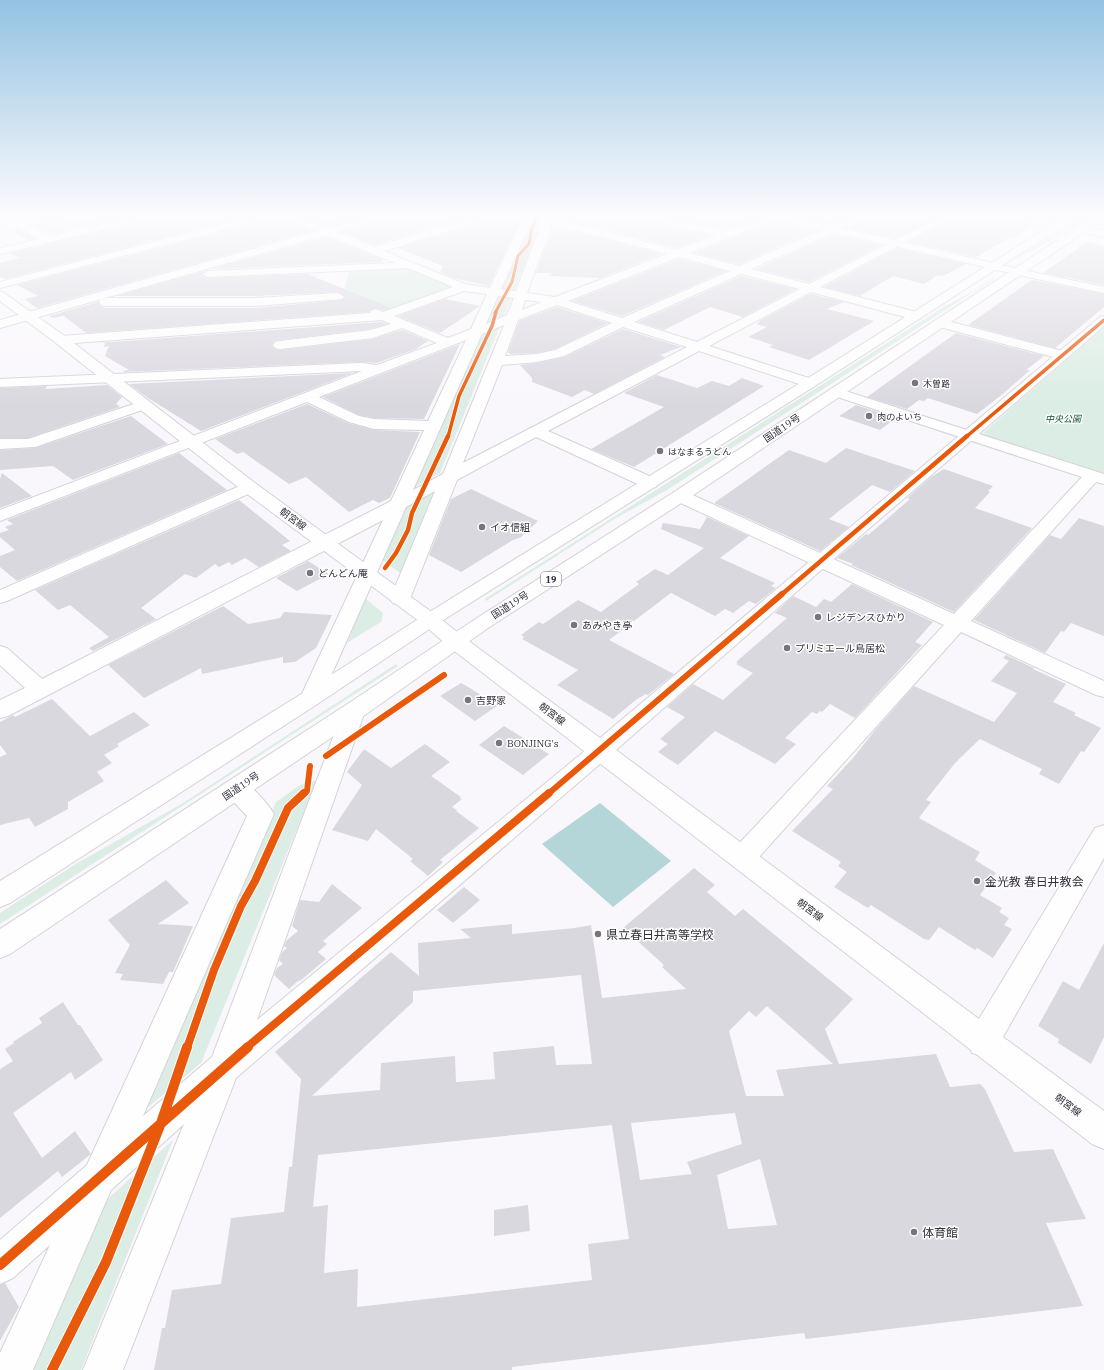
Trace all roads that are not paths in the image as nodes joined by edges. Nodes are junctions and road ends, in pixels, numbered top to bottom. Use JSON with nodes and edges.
{"nodes":[{"id":1,"x":23,"y":279,"type":"edge"},
{"id":2,"x":159,"y":279,"type":"edge"},
{"id":3,"x":343,"y":279,"type":"edge"},
{"id":4,"x":443,"y":279,"type":"edge"},
{"id":5,"x":500,"y":279,"type":"edge"},
{"id":6,"x":527,"y":279,"type":"edge"},
{"id":7,"x":615,"y":279,"type":"edge"},
{"id":8,"x":720,"y":279,"type":"edge"},
{"id":9,"x":774,"y":279,"type":"edge"},
{"id":10,"x":831,"y":279,"type":"edge"},
{"id":11,"x":975,"y":279,"type":"edge"},
{"id":12,"x":1006,"y":279,"type":"edge"},
{"id":13,"x":1050,"y":279,"type":"edge"},
{"id":14,"x":0,"y":285,"type":"edge"},
{"id":15,"x":463,"y":287,"type":"junction"},
{"id":16,"x":812,"y":289,"type":"junction"},
{"id":17,"x":1104,"y":290,"type":"edge"},
{"id":18,"x":494,"y":292,"type":"junction"},
{"id":19,"x":0,"y":296,"type":"edge"},
{"id":20,"x":521,"y":296,"type":"junction"},
{"id":21,"x":557,"y":301,"type":"junction"},
{"id":22,"x":80,"y":302,"type":"junction"},
{"id":23,"x":360,"y":306,"type":"dead end"},
{"id":24,"x":27,"y":316,"type":"junction"},
{"id":25,"x":382,"y":316,"type":"junction"},
{"id":26,"x":916,"y":316,"type":"junction"},
{"id":27,"x":512,"y":318,"type":"junction"},
{"id":28,"x":1104,"y":320,"type":"edge"},
{"id":29,"x":309,"y":322,"type":"junction"},
{"id":30,"x":623,"y":322,"type":"junction"},
{"id":31,"x":940,"y":323,"type":"junction"},
{"id":32,"x":0,"y":324,"type":"edge"},
{"id":33,"x":403,"y":324,"type":"junction"},
{"id":34,"x":477,"y":332,"type":"junction"},
{"id":35,"x":62,"y":340,"type":"junction"},
{"id":36,"x":449,"y":343,"type":"junction"},
{"id":37,"x":280,"y":345,"type":"junction"},
{"id":38,"x":698,"y":348,"type":"junction"},
{"id":39,"x":1061,"y":355,"type":"junction"},
{"id":40,"x":497,"y":361,"type":"junction"},
{"id":41,"x":383,"y":369,"type":"junction"},
{"id":42,"x":246,"y":372,"type":"junction"},
{"id":43,"x":109,"y":379,"type":"junction"},
{"id":44,"x":0,"y":383,"type":"edge"},
{"id":45,"x":810,"y":383,"type":"junction"},
{"id":46,"x":836,"y":392,"type":"junction"},
{"id":47,"x":309,"y":398,"type":"junction"},
{"id":48,"x":143,"y":405,"type":"junction"},
{"id":49,"x":435,"y":426,"type":"junction"},
{"id":50,"x":536,"y":431,"type":"junction"},
{"id":51,"x":967,"y":435,"type":"junction"},
{"id":52,"x":192,"y":442,"type":"junction"},
{"id":53,"x":0,"y":444,"type":"edge"},
{"id":54,"x":1098,"y":477,"type":"edge"},
{"id":55,"x":450,"y":478,"type":"junction"},
{"id":56,"x":650,"y":483,"type":"junction"},
{"id":57,"x":250,"y":487,"type":"junction"},
{"id":58,"x":680,"y":496,"type":"junction"},
{"id":59,"x":400,"y":503,"type":"junction"},
{"id":60,"x":0,"y":516,"type":"edge"},
{"id":61,"x":326,"y":543,"type":"junction"},
{"id":62,"x":821,"y":560,"type":"junction"},
{"id":63,"x":366,"y":574,"type":"junction"},
{"id":64,"x":0,"y":597,"type":"edge"},
{"id":65,"x":400,"y":599,"type":"junction"},
{"id":66,"x":430,"y":620,"type":"junction"},
{"id":67,"x":956,"y":623,"type":"junction"},
{"id":68,"x":455,"y":641,"type":"junction"},
{"id":69,"x":0,"y":653,"type":"edge"},
{"id":70,"x":40,"y":689,"type":"junction"},
{"id":71,"x":1104,"y":690,"type":"edge"},
{"id":72,"x":312,"y":698,"type":"junction"},
{"id":73,"x":0,"y":710,"type":"edge"},
{"id":74,"x":354,"y":711,"type":"junction"},
{"id":75,"x":600,"y":751,"type":"junction"},
{"id":76,"x":237,"y":789,"type":"junction"},
{"id":77,"x":1104,"y":835,"type":"edge"},
{"id":78,"x":742,"y":858,"type":"junction"},
{"id":79,"x":0,"y":895,"type":"edge"},
{"id":80,"x":0,"y":945,"type":"edge"},
{"id":81,"x":983,"y":1042,"type":"junction"},
{"id":82,"x":224,"y":1067,"type":"junction"},
{"id":83,"x":1104,"y":1132,"type":"edge"},
{"id":84,"x":98,"y":1178,"type":"junction"},
{"id":85,"x":0,"y":1265,"type":"edge"},
{"id":86,"x":13,"y":1370,"type":"edge"},
{"id":87,"x":103,"y":1370,"type":"edge"}],
"edges":[{"from":1,"to":14,"type":"main road"},
{"from":2,"to":22,"type":"main road"},
{"from":3,"to":22,"type":"main road"},
{"from":4,"to":15,"type":"main road"},
{"from":5,"to":18,"type":"main road"},
{"from":6,"to":20,"type":"main road"},
{"from":7,"to":21,"type":"main road"},
{"from":8,"to":30,"type":"main road"},
{"from":9,"to":16,"type":"main road"},
{"from":10,"to":16,"type":"main road"},
{"from":11,"to":26,"type":"main road","name":"国道19号","number":"19"},
{"from":12,"to":31,"type":"main road","name":"国道19号","number":"19"},
{"from":13,"to":17,"type":"main road"},
{"from":15,"to":18,"type":"main road"},
{"from":15,"to":25,"type":"main road"},
{"from":16,"to":26,"type":"main road"},
{"from":16,"to":38,"type":"main road"},
{"from":18,"to":20,"type":"main road"},
{"from":18,"to":34,"type":"main road"},
{"from":19,"to":24,"type":"main road","name":"朝宮線"},
{"from":20,"to":21,"type":"main road"},
{"from":20,"to":27,"type":"main road"},
{"from":21,"to":27,"type":"main road"},
{"from":21,"to":30,"type":"main road"},
{"from":22,"to":24,"type":"main road"},
{"from":23,"to":25,"type":"main road"},
{"from":24,"to":32,"type":"main road"},
{"from":24,"to":35,"type":"main road","name":"朝宮線"},
{"from":25,"to":29,"type":"main road"},
{"from":25,"to":33,"type":"main road"},
{"from":26,"to":45,"type":"main road","name":"国道19号","number":"19"},
{"from":27,"to":34,"type":"main road"},
{"from":27,"to":40,"type":"main road"},
{"from":28,"to":39,"type":"main road"},
{"from":29,"to":35,"type":"main road"},
{"from":29,"to":37,"type":"main road"},
{"from":30,"to":38,"type":"main road"},
{"from":30,"to":40,"type":"main road"},
{"from":31,"to":39,"type":"main road"},
{"from":31,"to":46,"type":"main road","name":"国道19号","number":"19"},
{"from":33,"to":36,"type":"main road"},
{"from":33,"to":37,"type":"main road"},
{"from":34,"to":36,"type":"main road"},
{"from":34,"to":49,"type":"main road"},
{"from":35,"to":43,"type":"main road","name":"朝宮線"},
{"from":36,"to":41,"type":"main road"},
{"from":37,"to":42,"type":"main road"},
{"from":38,"to":45,"type":"main road"},
{"from":38,"to":50,"type":"main road"},
{"from":39,"to":51,"type":"main road"},
{"from":40,"to":55,"type":"main road"},
{"from":41,"to":42,"type":"main road"},
{"from":41,"to":47,"type":"main road"},
{"from":42,"to":43,"type":"main road"},
{"from":43,"to":44,"type":"main road"},
{"from":43,"to":48,"type":"main road","name":"朝宮線"},
{"from":45,"to":56,"type":"main road","name":"国道19号","number":"19"},
{"from":46,"to":51,"type":"main road"},
{"from":46,"to":58,"type":"main road","name":"国道19号","number":"19"},
{"from":47,"to":49,"type":"main road"},
{"from":47,"to":52,"type":"main road"},
{"from":48,"to":52,"type":"main road","name":"朝宮線"},
{"from":48,"to":53,"type":"main road"},
{"from":49,"to":59,"type":"main road"},
{"from":50,"to":55,"type":"main road"},
{"from":50,"to":56,"type":"main road"},
{"from":51,"to":54,"type":"main road"},
{"from":51,"to":62,"type":"main road"},
{"from":52,"to":57,"type":"main road","name":"朝宮線"},
{"from":52,"to":60,"type":"main road"},
{"from":54,"to":67,"type":"main road"},
{"from":55,"to":59,"type":"main road"},
{"from":55,"to":65,"type":"main road"},
{"from":56,"to":66,"type":"main road","name":"国道19号","number":"19"},
{"from":57,"to":61,"type":"main road","name":"朝宮線"},
{"from":57,"to":64,"type":"main road"},
{"from":58,"to":62,"type":"main road"},
{"from":58,"to":68,"type":"main road","name":"国道19号","number":"19"},
{"from":59,"to":61,"type":"main road"},
{"from":59,"to":63,"type":"main road"},
{"from":61,"to":63,"type":"main road","name":"朝宮線"},
{"from":61,"to":70,"type":"main road"},
{"from":62,"to":67,"type":"main road"},
{"from":62,"to":75,"type":"main road"},
{"from":63,"to":65,"type":"main road","name":"朝宮線"},
{"from":63,"to":72,"type":"main road"},
{"from":65,"to":66,"type":"main road","name":"朝宮線"},
{"from":66,"to":68,"type":"main road","name":"朝宮線"},
{"from":66,"to":72,"type":"main road","name":"国道19号","number":"19"},
{"from":67,"to":71,"type":"main road"},
{"from":67,"to":78,"type":"main road"},
{"from":68,"to":74,"type":"main road","name":"国道19号","number":"19"},
{"from":68,"to":75,"type":"main road","name":"朝宮線"},
{"from":69,"to":70,"type":"main road"},
{"from":70,"to":73,"type":"main road"},
{"from":72,"to":79,"type":"main road","name":"国道19号","number":"19"},
{"from":74,"to":76,"type":"main road","name":"国道19号","number":"19"},
{"from":74,"to":82,"type":"main road"},
{"from":75,"to":78,"type":"main road","name":"朝宮線"},
{"from":75,"to":82,"type":"main road"},
{"from":76,"to":80,"type":"main road","name":"国道19号","number":"19"},
{"from":76,"to":84,"type":"main road"},
{"from":77,"to":81,"type":"main road"},
{"from":78,"to":81,"type":"main road","name":"朝宮線"},
{"from":81,"to":83,"type":"main road","name":"朝宮線"},
{"from":82,"to":84,"type":"main road"},
{"from":82,"to":87,"type":"main road"},
{"from":84,"to":85,"type":"main road"},
{"from":84,"to":86,"type":"main road"}]}
